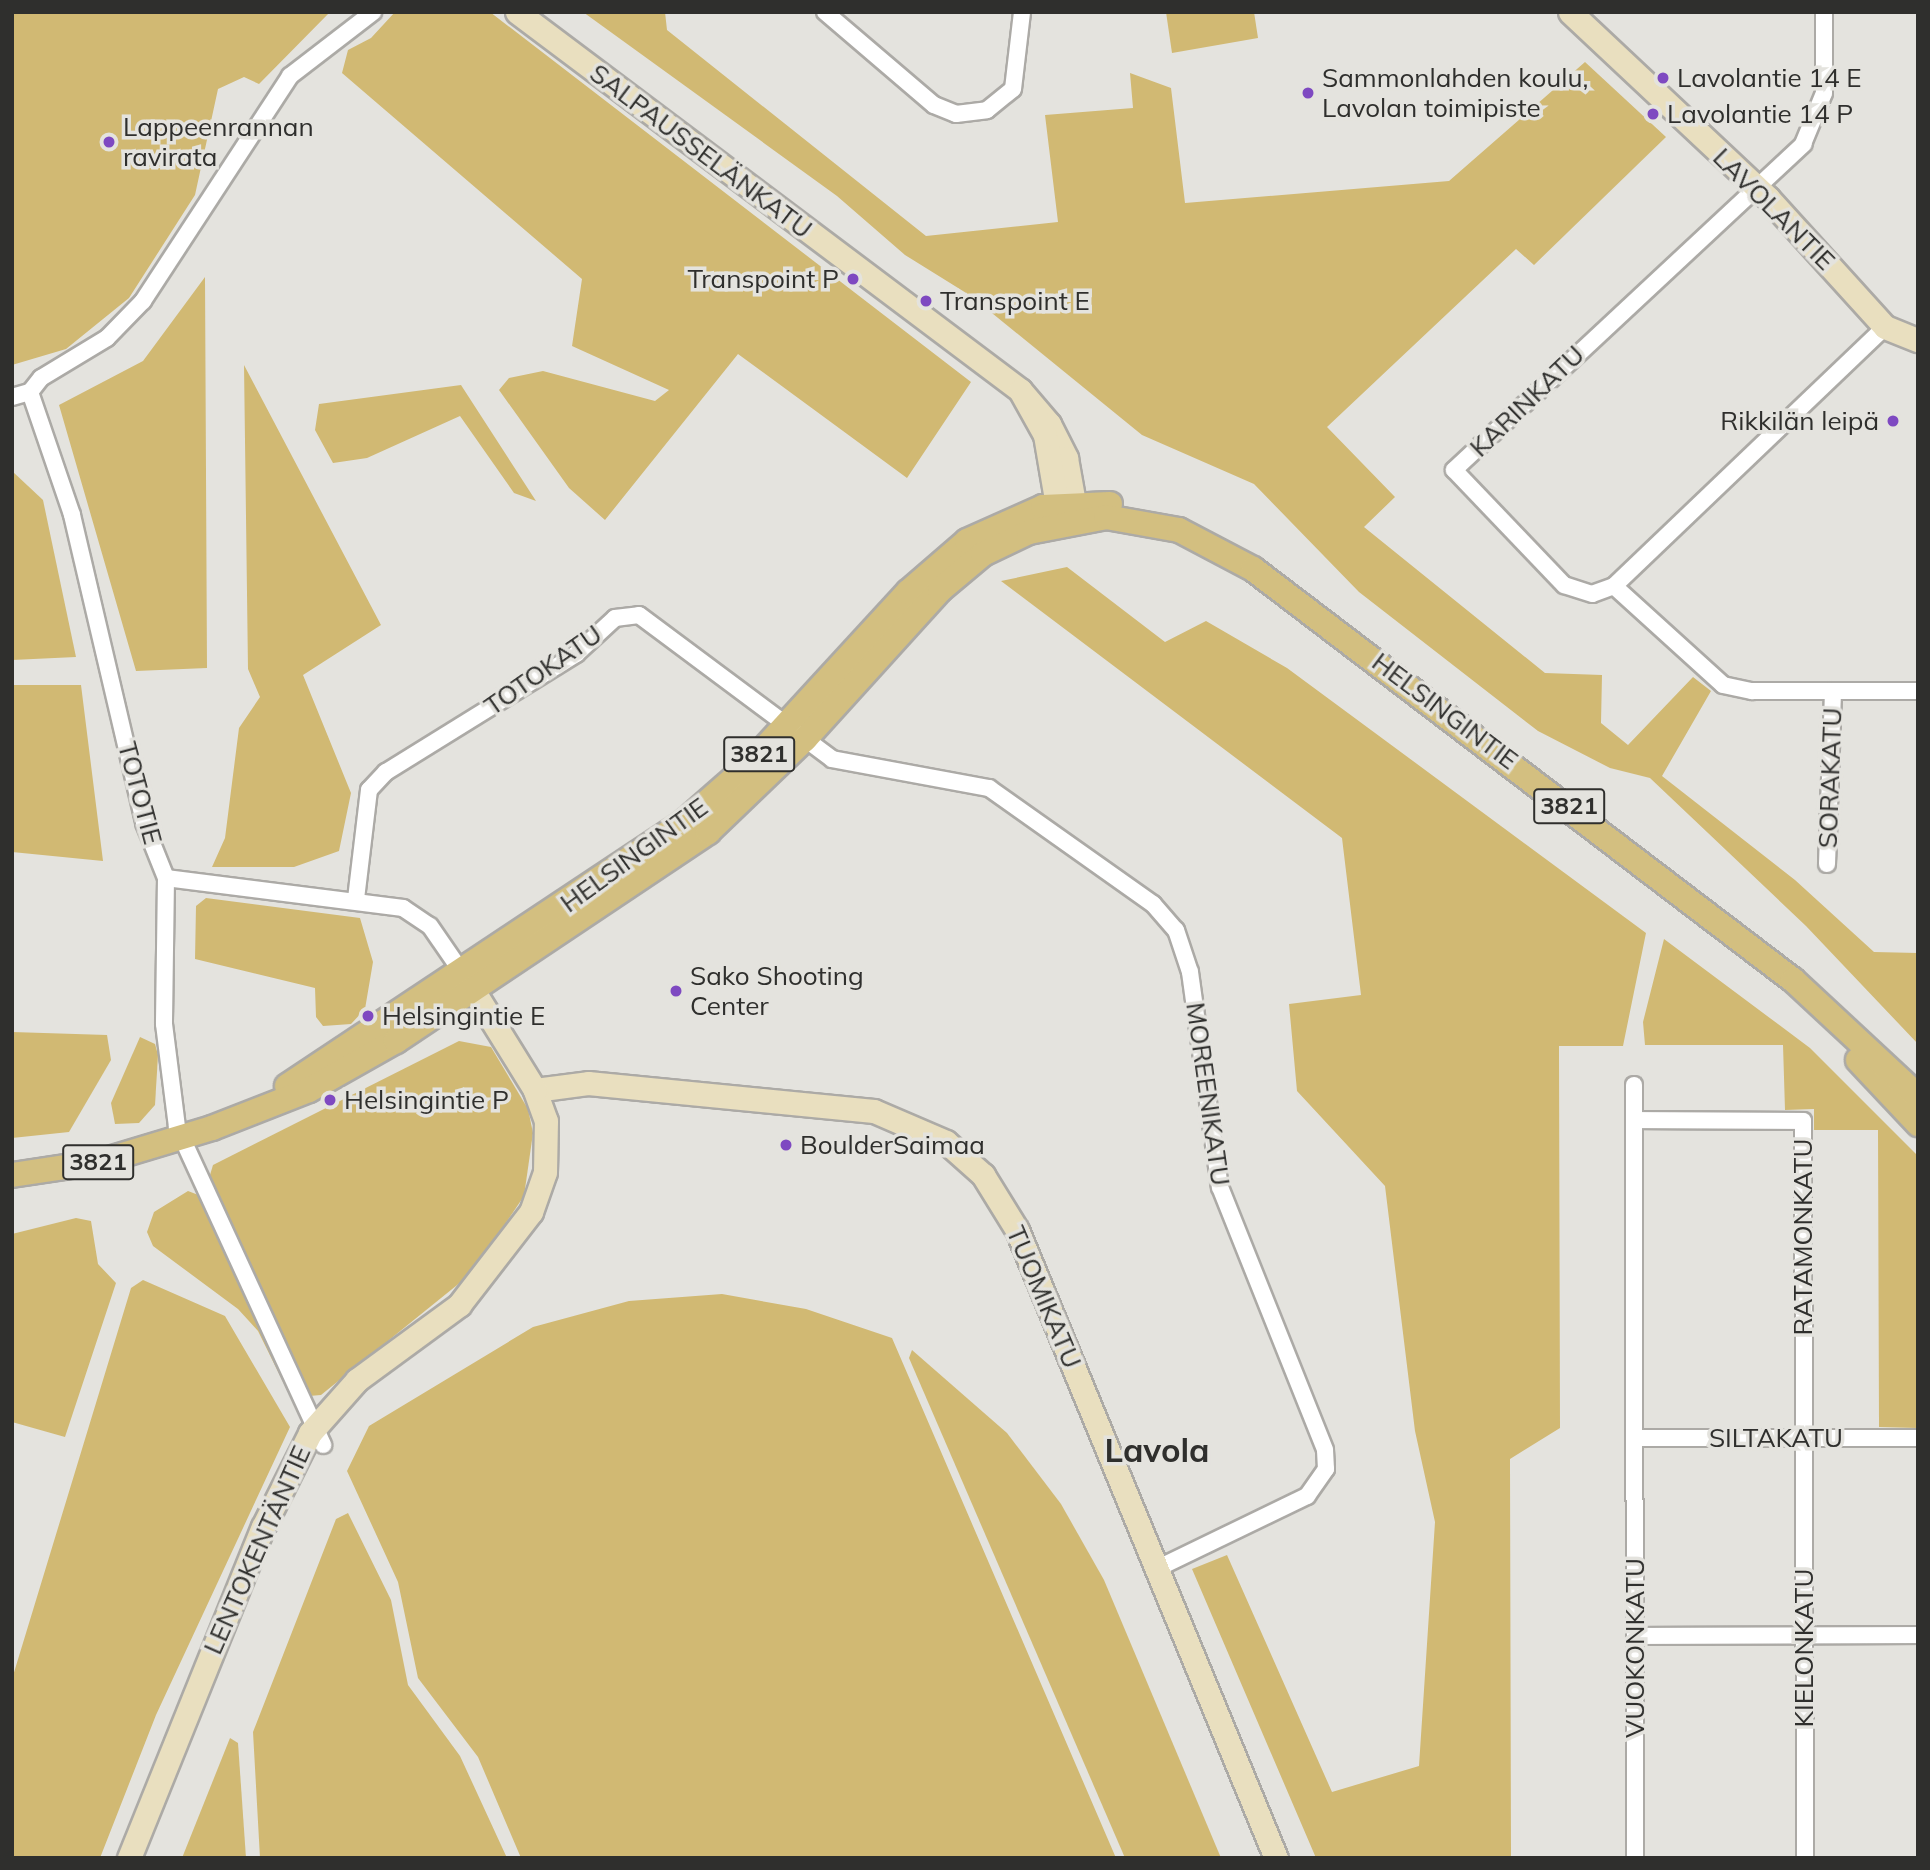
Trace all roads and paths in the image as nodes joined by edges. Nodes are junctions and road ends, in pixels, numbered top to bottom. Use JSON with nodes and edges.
{"nodes":[{"id":1,"x":373,"y":12,"type":"edge"},
{"id":2,"x":517,"y":12,"type":"edge"},
{"id":3,"x":825,"y":12,"type":"edge"},
{"id":4,"x":1022,"y":12,"type":"edge"},
{"id":5,"x":1824,"y":12,"type":"edge"},
{"id":6,"x":1578,"y":15,"type":"edge"},
{"id":7,"x":1755,"y":187,"type":"junction"},
{"id":8,"x":1885,"y":327,"type":"junction"},
{"id":9,"x":1918,"y":340,"type":"edge"},
{"id":10,"x":30,"y":392,"type":"junction"},
{"id":11,"x":12,"y":397,"type":"edge"},
{"id":12,"x":1067,"y":510,"type":"junction"},
{"id":13,"x":1614,"y":586,"type":"junction"},
{"id":14,"x":1833,"y":691,"type":"junction"},
{"id":15,"x":1918,"y":691,"type":"edge"},
{"id":16,"x":796,"y":732,"type":"junction"},
{"id":17,"x":1827,"y":864,"type":"dead end"},
{"id":18,"x":166,"y":878,"type":"junction"},
{"id":19,"x":356,"y":899,"type":"junction"},
{"id":20,"x":1734,"y":935,"type":"junction"},
{"id":21,"x":461,"y":971,"type":"junction"},
{"id":22,"x":474,"y":993,"type":"junction"},
{"id":23,"x":1634,"y":1085,"type":"dead end"},
{"id":24,"x":535,"y":1090,"type":"junction"},
{"id":25,"x":1918,"y":1096,"type":"edge"},
{"id":26,"x":236,"y":1118,"type":"junction"},
{"id":27,"x":1634,"y":1120,"type":"junction"},
{"id":28,"x":1918,"y":1124,"type":"edge"},
{"id":29,"x":181,"y":1139,"type":"junction"},
{"id":30,"x":12,"y":1175,"type":"edge"},
{"id":31,"x":320,"y":1435,"type":"junction"},
{"id":32,"x":1634,"y":1438,"type":"junction"},
{"id":33,"x":1803,"y":1438,"type":"junction"},
{"id":34,"x":1918,"y":1438,"type":"edge"},
{"id":35,"x":1156,"y":1569,"type":"junction"},
{"id":36,"x":1804,"y":1635,"type":"junction"},
{"id":37,"x":1918,"y":1635,"type":"edge"},
{"id":38,"x":1634,"y":1636,"type":"junction"},
{"id":39,"x":130,"y":1858,"type":"edge"},
{"id":40,"x":1276,"y":1858,"type":"edge"},
{"id":41,"x":1634,"y":1858,"type":"edge"},
{"id":42,"x":1805,"y":1858,"type":"edge"}],
"edges":[{"from":1,"to":10,"type":"street"},
{"from":2,"to":12,"type":"street","name":"SALPAUSSELÄNKATU"},
{"from":3,"to":4,"type":"street"},
{"from":5,"to":7,"type":"street"},
{"from":6,"to":7,"type":"street","name":"LAVOLANTIE"},
{"from":7,"to":8,"type":"street","name":"LAVOLANTIE"},
{"from":7,"to":13,"type":"street","name":"KARINKATU"},
{"from":8,"to":9,"type":"street","name":"LAVOLANTIE"},
{"from":8,"to":13,"type":"street"},
{"from":10,"to":11,"type":"street"},
{"from":10,"to":18,"type":"street","name":"TOTOTIE"},
{"from":12,"to":16,"type":"main road","name":"HELSINGINTIE","number":"3821"},
{"from":12,"to":20,"type":"main road","name":"HELSINGINTIE","number":"3821"},
{"from":13,"to":14,"type":"street"},
{"from":14,"to":15,"type":"street"},
{"from":14,"to":17,"type":"street","name":"SORAKATU"},
{"from":16,"to":19,"type":"street","name":"TOTOKATU"},
{"from":16,"to":21,"type":"main road","name":"HELSINGINTIE","number":"3821"},
{"from":16,"to":22,"type":"main road","name":"HELSINGINTIE","number":"3821"},
{"from":16,"to":35,"type":"street","name":"MOREENIKATU"},
{"from":18,"to":19,"type":"street","name":"TOTOTIE"},
{"from":18,"to":29,"type":"street"},
{"from":19,"to":21,"type":"street","name":"TOTOTIE"},
{"from":20,"to":25,"type":"main road","name":"HELSINGINTIE","number":"3821"},
{"from":20,"to":28,"type":"main road","name":"HELSINGINTIE","number":"3821"},
{"from":21,"to":22,"type":"street","name":"LENTOKENTÄNTIE"},
{"from":21,"to":26,"type":"main road","name":"HELSINGINTIE","number":"3821"},
{"from":22,"to":24,"type":"street","name":"LENTOKENTÄNTIE"},
{"from":22,"to":26,"type":"main road","name":"HELSINGINTIE","number":"3821"},
{"from":23,"to":27,"type":"street"},
{"from":24,"to":31,"type":"street","name":"LENTOKENTÄNTIE"},
{"from":24,"to":35,"type":"street","name":"TUOMIKATU"},
{"from":26,"to":29,"type":"main road","name":"HELSINGINTIE","number":"3821"},
{"from":27,"to":32,"type":"street"},
{"from":27,"to":33,"type":"street","name":"RATAMONKATU"},
{"from":29,"to":30,"type":"main road","name":"HELSINGINTIE","number":"3821"},
{"from":29,"to":31,"type":"street"},
{"from":31,"to":39,"type":"street","name":"LENTOKENTÄNTIE"},
{"from":32,"to":33,"type":"street","name":"SILTAKATU"},
{"from":32,"to":38,"type":"street","name":"VUOKONKATU"},
{"from":33,"to":34,"type":"street","name":"SILTAKATU"},
{"from":33,"to":36,"type":"street","name":"KIELONKATU"},
{"from":35,"to":40,"type":"street","name":"TUOMIKATU"},
{"from":36,"to":37,"type":"street"},
{"from":36,"to":38,"type":"street"},
{"from":36,"to":42,"type":"street","name":"KIELONKATU"},
{"from":38,"to":41,"type":"street","name":"VUOKONKATU"}]}
